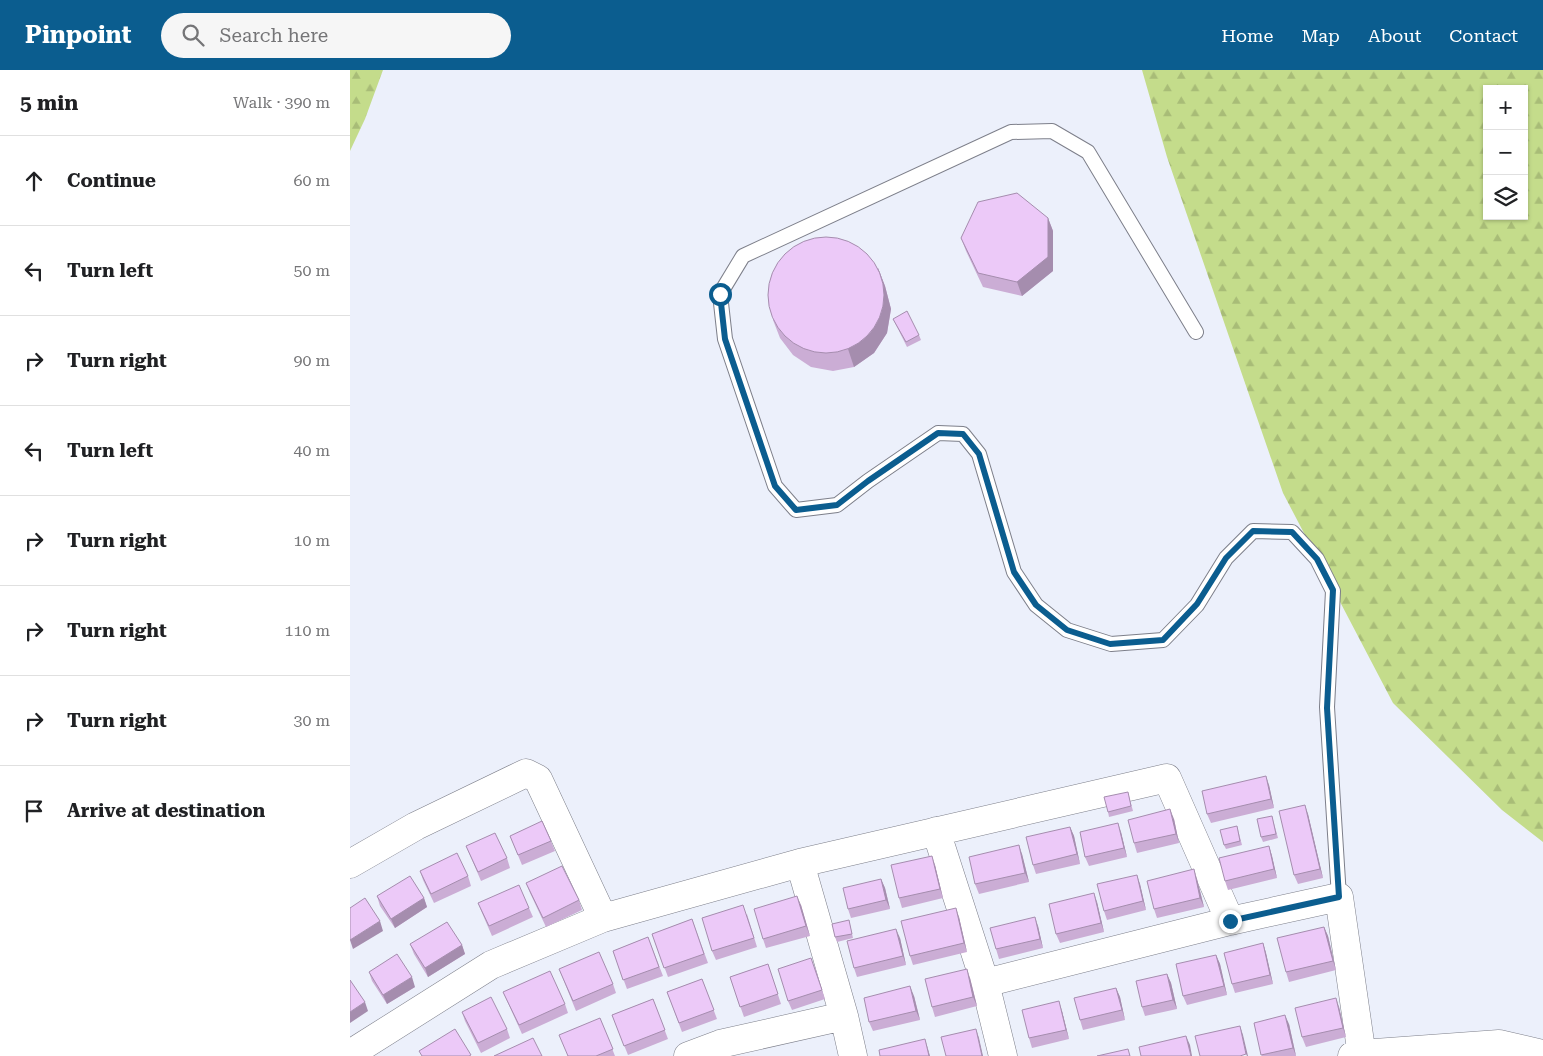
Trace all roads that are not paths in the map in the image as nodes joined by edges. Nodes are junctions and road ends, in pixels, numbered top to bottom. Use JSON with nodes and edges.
{"nodes":[{"id":1,"x":1196,"y":332,"type":"dead end"},
{"id":2,"x":936,"y":831,"type":"junction"},
{"id":3,"x":800,"y":863,"type":"junction"},
{"id":4,"x":350,"y":864,"type":"edge"},
{"id":5,"x":1339,"y":897,"type":"junction"},
{"id":6,"x":603,"y":918,"type":"junction"},
{"id":7,"x":1230,"y":921,"type":"junction"},
{"id":8,"x":985,"y":983,"type":"junction"},
{"id":9,"x":844,"y":1016,"type":"junction"},
{"id":10,"x":350,"y":1054,"type":"edge"},
{"id":11,"x":1543,"y":1054,"type":"edge"},
{"id":12,"x":1358,"y":1055,"type":"edge"},
{"id":13,"x":688,"y":1056,"type":"edge"},
{"id":14,"x":853,"y":1056,"type":"edge"},
{"id":15,"x":1003,"y":1056,"type":"edge"}],
"edges":[{"from":1,"to":5,"type":"lane"},
{"from":2,"to":3,"type":"street"},
{"from":2,"to":7,"type":"street"},
{"from":2,"to":8,"type":"street"},
{"from":3,"to":6,"type":"street"},
{"from":3,"to":9,"type":"street"},
{"from":4,"to":6,"type":"street"},
{"from":5,"to":7,"type":"street"},
{"from":5,"to":12,"type":"street"},
{"from":6,"to":10,"type":"street"},
{"from":7,"to":8,"type":"street"},
{"from":8,"to":15,"type":"street"},
{"from":9,"to":13,"type":"street"},
{"from":9,"to":14,"type":"street"},
{"from":11,"to":12,"type":"street"}]}
